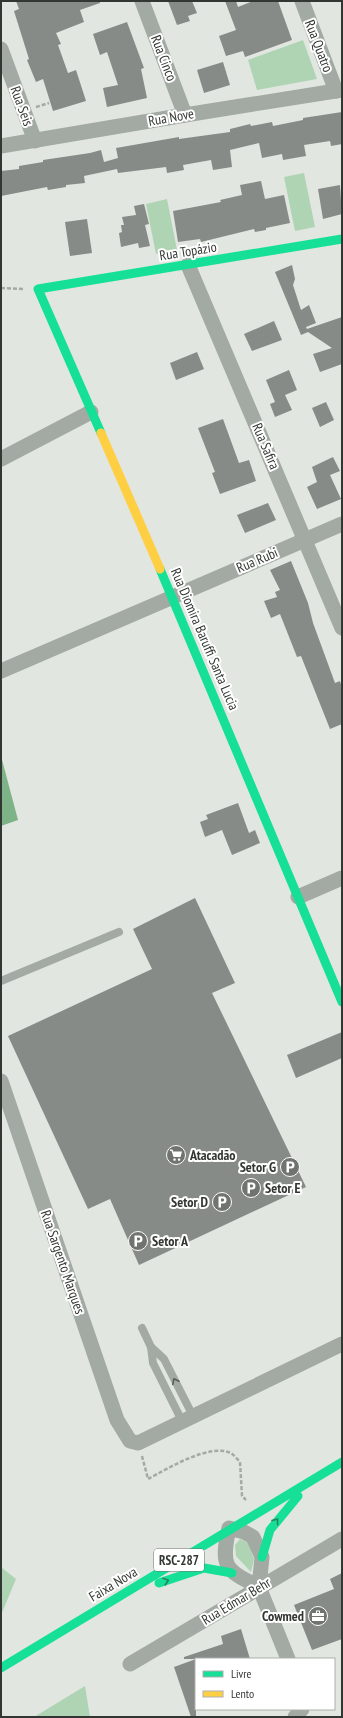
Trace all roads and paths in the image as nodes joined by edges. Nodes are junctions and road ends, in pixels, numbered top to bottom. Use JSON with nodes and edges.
{"nodes":[{"id":1,"x":142,"y":1,"type":"edge"},
{"id":2,"x":302,"y":1,"type":"edge"},
{"id":3,"x":1,"y":49,"type":"edge"},
{"id":4,"x":339,"y":91,"type":"edge"},
{"id":5,"x":49,"y":103,"type":"dead end"},
{"id":6,"x":35,"y":108,"type":"dead end"},
{"id":7,"x":185,"y":114,"type":"junction"},
{"id":8,"x":35,"y":140,"type":"junction"},
{"id":9,"x":1,"y":146,"type":"edge"},
{"id":10,"x":342,"y":239,"type":"edge"},
{"id":11,"x":188,"y":265,"type":"junction"},
{"id":12,"x":1,"y":288,"type":"edge"},
{"id":13,"x":38,"y":289,"type":"junction"},
{"id":14,"x":91,"y":412,"type":"junction"},
{"id":15,"x":1,"y":459,"type":"edge"},
{"id":16,"x":342,"y":524,"type":"edge"},
{"id":17,"x":306,"y":540,"type":"junction"},
{"id":18,"x":172,"y":597,"type":"junction"},
{"id":19,"x":342,"y":628,"type":"edge"},
{"id":20,"x":1,"y":671,"type":"edge"},
{"id":21,"x":342,"y":878,"type":"edge"},
{"id":22,"x":298,"y":896,"type":"junction"},
{"id":23,"x":119,"y":932,"type":"dead end"},
{"id":24,"x":1,"y":981,"type":"edge"},
{"id":25,"x":342,"y":1002,"type":"edge"},
{"id":26,"x":1,"y":1081,"type":"edge"},
{"id":27,"x":142,"y":1328,"type":"dead end"},
{"id":28,"x":342,"y":1344,"type":"edge"},
{"id":29,"x":151,"y":1347,"type":"junction"},
{"id":30,"x":187,"y":1418,"type":"junction"},
{"id":31,"x":134,"y":1442,"type":"junction"},
{"id":32,"x":342,"y":1462,"type":"edge"},
{"id":33,"x":310,"y":1480,"type":"junction"},
{"id":34,"x":256,"y":1513,"type":"junction"},
{"id":35,"x":229,"y":1528,"type":"junction"},
{"id":36,"x":342,"y":1538,"type":"edge"},
{"id":37,"x":262,"y":1557,"type":"junction"},
{"id":38,"x":232,"y":1573,"type":"junction"},
{"id":39,"x":259,"y":1587,"type":"junction"},
{"id":40,"x":128,"y":1590,"type":"junction"},
{"id":41,"x":288,"y":1658,"type":"edge"},
{"id":42,"x":130,"y":1664,"type":"dead end"},
{"id":43,"x":1,"y":1668,"type":"edge"}],
"edges":[{"from":1,"to":7,"type":"street","name":"Rua Cinco"},
{"from":2,"to":4,"type":"street","name":"Rua Quatro"},
{"from":3,"to":8,"type":"street","name":"Rua Seis"},
{"from":4,"to":7,"type":"street","name":"Rua Nove"},
{"from":5,"to":6,"type":"path"},
{"from":7,"to":8,"type":"street","name":"Rua Nove"},
{"from":8,"to":9,"type":"street","name":"Rua Nove"},
{"from":10,"to":11,"type":"main road","name":"Rua Topázio"},
{"from":11,"to":13,"type":"main road","name":"Rua Topázio"},
{"from":11,"to":17,"type":"street","name":"Rua Safira"},
{"from":12,"to":13,"type":"path"},
{"from":13,"to":14,"type":"main road","name":"Rua Diomira Baruffi Santa Lucia"},
{"from":14,"to":15,"type":"street"},
{"from":14,"to":18,"type":"main road","name":"Rua Diomira Baruffi Santa Lucia"},
{"from":16,"to":17,"type":"street","name":"Rua Rubi"},
{"from":17,"to":18,"type":"street","name":"Rua Rubi"},
{"from":17,"to":19,"type":"street","name":"Rua Safira"},
{"from":18,"to":20,"type":"street","name":"Rua Rubi"},
{"from":18,"to":22,"type":"main road","name":"Rua Diomira Baruffi Santa Lucia"},
{"from":21,"to":22,"type":"street"},
{"from":22,"to":25,"type":"main road","name":"Rua Diomira Baruffi Santa Lucia"},
{"from":23,"to":24,"type":"lane"},
{"from":26,"to":31,"type":"street","name":"Rua Sargento Marques"},
{"from":27,"to":29,"type":"lane"},
{"from":28,"to":30,"type":"street"},
{"from":29,"to":30,"type":"lane"},
{"from":30,"to":29,"type":"lane","one_way":true},
{"from":30,"to":31,"type":"street"},
{"from":31,"to":34,"type":"path"},
{"from":32,"to":33,"type":"main road","name":"Faixa Nova","number":"RSC-287"},
{"from":33,"to":34,"type":"main road","name":"Faixa Nova","number":"RSC-287"},
{"from":37,"to":33,"type":"main road","one_way":true},
{"from":34,"to":35,"type":"main road","name":"Faixa Nova","number":"RSC-287"},
{"from":35,"to":37,"type":"street"},
{"from":35,"to":38,"type":"street"},
{"from":35,"to":40,"type":"main road","name":"Faixa Nova","number":"RSC-287"},
{"from":36,"to":39,"type":"street","name":"Rua Edmar Behr"},
{"from":37,"to":39,"type":"street"},
{"from":38,"to":39,"type":"street"},
{"from":40,"to":38,"type":"main road","one_way":true},
{"from":39,"to":41,"type":"street"},
{"from":39,"to":42,"type":"street","name":"Rua Edmar Behr"},
{"from":40,"to":43,"type":"main road","name":"Faixa Nova","number":"RSC-287"}]}
